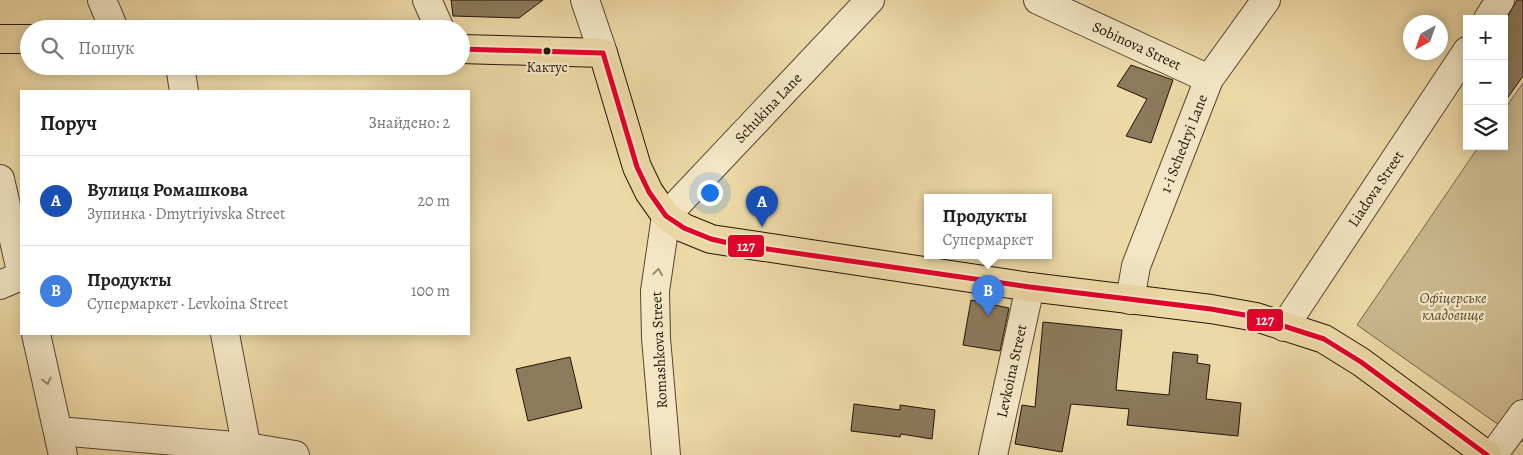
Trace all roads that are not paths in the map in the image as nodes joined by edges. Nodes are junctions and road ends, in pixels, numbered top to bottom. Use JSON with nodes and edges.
{"nodes":[{"id":1,"x":102,"y":0,"type":"edge"},
{"id":2,"x":428,"y":0,"type":"edge"},
{"id":3,"x":585,"y":0,"type":"edge"},
{"id":4,"x":870,"y":0,"type":"edge"},
{"id":5,"x":1038,"y":0,"type":"edge"},
{"id":6,"x":1266,"y":0,"type":"edge"},
{"id":7,"x":1500,"y":0,"type":"edge"},
{"id":8,"x":1491,"y":15,"type":"edge"},
{"id":9,"x":110,"y":20,"type":"edge"},
{"id":10,"x":436,"y":20,"type":"edge"},
{"id":11,"x":0,"y":39,"type":"edge"},
{"id":12,"x":20,"y":39,"type":"edge"},
{"id":13,"x":470,"y":49,"type":"edge"},
{"id":14,"x":603,"y":53,"type":"junction"},
{"id":15,"x":1463,"y":56,"type":"edge"},
{"id":16,"x":181,"y":75,"type":"edge"},
{"id":17,"x":1208,"y":79,"type":"junction"},
{"id":18,"x":184,"y":90,"type":"edge"},
{"id":19,"x":0,"y":179,"type":"edge"},
{"id":20,"x":666,"y":216,"type":"junction"},
{"id":21,"x":20,"y":267,"type":"edge"},
{"id":22,"x":20,"y":276,"type":"edge"},
{"id":23,"x":0,"y":285,"type":"edge"},
{"id":24,"x":1030,"y":287,"type":"junction"},
{"id":25,"x":1130,"y":300,"type":"junction"},
{"id":26,"x":1284,"y":327,"type":"junction"},
{"id":27,"x":36,"y":335,"type":"edge"},
{"id":28,"x":225,"y":335,"type":"edge"},
{"id":29,"x":1523,"y":414,"type":"edge"},
{"id":30,"x":61,"y":443,"type":"edge"},
{"id":31,"x":247,"y":451,"type":"edge"},
{"id":32,"x":295,"y":455,"type":"edge"},
{"id":33,"x":666,"y":455,"type":"edge"},
{"id":34,"x":994,"y":455,"type":"edge"},
{"id":35,"x":1487,"y":455,"type":"edge"},
{"id":36,"x":1493,"y":455,"type":"edge"}],
"edges":[{"from":1,"to":9,"type":"street"},
{"from":2,"to":10,"type":"street"},
{"from":3,"to":14,"type":"street"},
{"from":4,"to":20,"type":"street","name":"Schukina Lane"},
{"from":5,"to":17,"type":"street","name":"Sobinova Street"},
{"from":6,"to":17,"type":"street","name":"1-i Schedryi Lane"},
{"from":7,"to":8,"type":"street"},
{"from":11,"to":12,"type":"main road"},
{"from":13,"to":14,"type":"main road"},
{"from":14,"to":20,"type":"main road"},
{"from":15,"to":26,"type":"street","name":"Liadova Street"},
{"from":16,"to":18,"type":"street"},
{"from":17,"to":25,"type":"street","name":"1-i Schedryi Lane"},
{"from":19,"to":21,"type":"street"},
{"from":20,"to":24,"type":"main road"},
{"from":33,"to":20,"type":"street","name":"Romashkova Street","one_way":true},
{"from":22,"to":23,"type":"street"},
{"from":24,"to":25,"type":"main road"},
{"from":24,"to":34,"type":"street","name":"Levkoina Street"},
{"from":25,"to":26,"type":"main road"},
{"from":26,"to":35,"type":"main road"},
{"from":27,"to":30,"type":"street","one_way":true},
{"from":28,"to":31,"type":"street"},
{"from":29,"to":36,"type":"street"},
{"from":30,"to":31,"type":"street"},
{"from":31,"to":32,"type":"street"}]}
